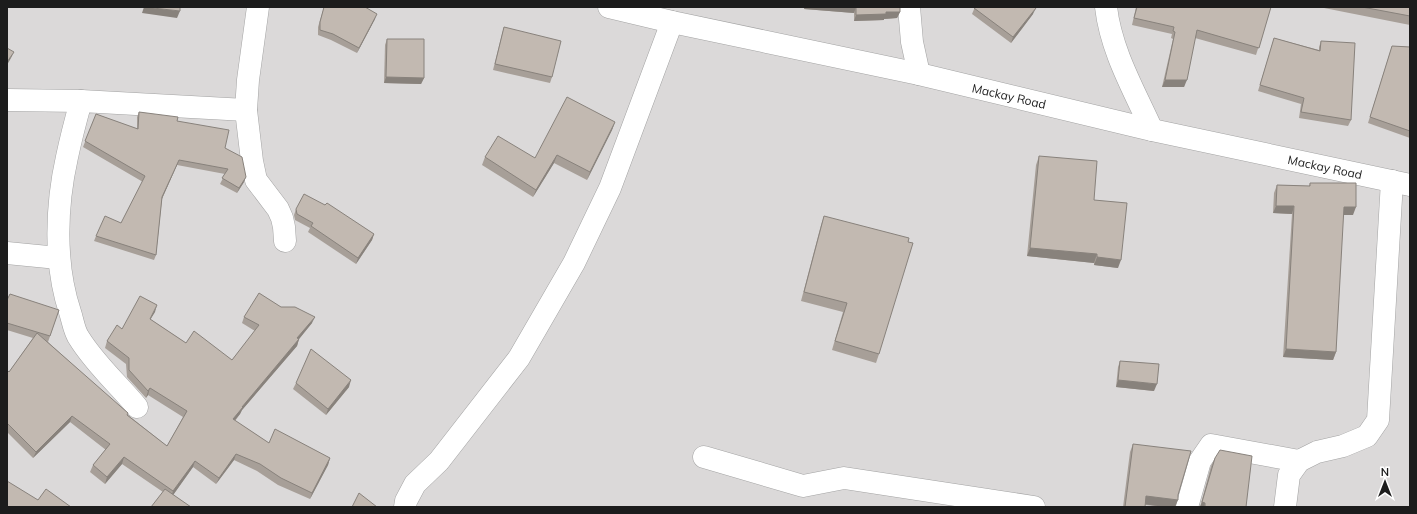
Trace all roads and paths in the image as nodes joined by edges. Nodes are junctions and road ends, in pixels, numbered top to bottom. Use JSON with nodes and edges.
{"nodes":[{"id":1,"x":258,"y":7,"type":"edge"},
{"id":2,"x":609,"y":7,"type":"edge"},
{"id":3,"x":909,"y":7,"type":"edge"},
{"id":4,"x":1106,"y":7,"type":"edge"},
{"id":5,"x":672,"y":22,"type":"junction"},
{"id":6,"x":919,"y":74,"type":"junction"},
{"id":7,"x":7,"y":100,"type":"edge"},
{"id":8,"x":81,"y":101,"type":"junction"},
{"id":9,"x":246,"y":110,"type":"junction"},
{"id":10,"x":1152,"y":130,"type":"junction"},
{"id":11,"x":1401,"y":183,"type":"edge"},
{"id":12,"x":285,"y":241,"type":"dead end"},
{"id":13,"x":7,"y":253,"type":"edge"},
{"id":14,"x":58,"y":258,"type":"junction"},
{"id":15,"x":137,"y":407,"type":"dead end"},
{"id":16,"x":704,"y":457,"type":"dead end"},
{"id":17,"x":1299,"y":461,"type":"junction"},
{"id":18,"x":405,"y":507,"type":"edge"},
{"id":19,"x":1034,"y":507,"type":"edge"},
{"id":20,"x":1187,"y":507,"type":"edge"},
{"id":21,"x":1285,"y":507,"type":"edge"}],
"edges":[{"from":1,"to":9,"type":"street"},
{"from":2,"to":5,"type":"street","name":"Mackay Road"},
{"from":3,"to":6,"type":"street"},
{"from":4,"to":10,"type":"street"},
{"from":5,"to":6,"type":"street","name":"Mackay Road"},
{"from":5,"to":18,"type":"street"},
{"from":6,"to":10,"type":"street","name":"Mackay Road"},
{"from":7,"to":8,"type":"street"},
{"from":8,"to":9,"type":"street"},
{"from":8,"to":14,"type":"street"},
{"from":9,"to":12,"type":"street"},
{"from":10,"to":11,"type":"street","name":"Mackay Road"},
{"from":11,"to":17,"type":"street"},
{"from":13,"to":14,"type":"street"},
{"from":14,"to":15,"type":"street"},
{"from":16,"to":19,"type":"street"},
{"from":17,"to":20,"type":"street"},
{"from":17,"to":21,"type":"street"}]}
